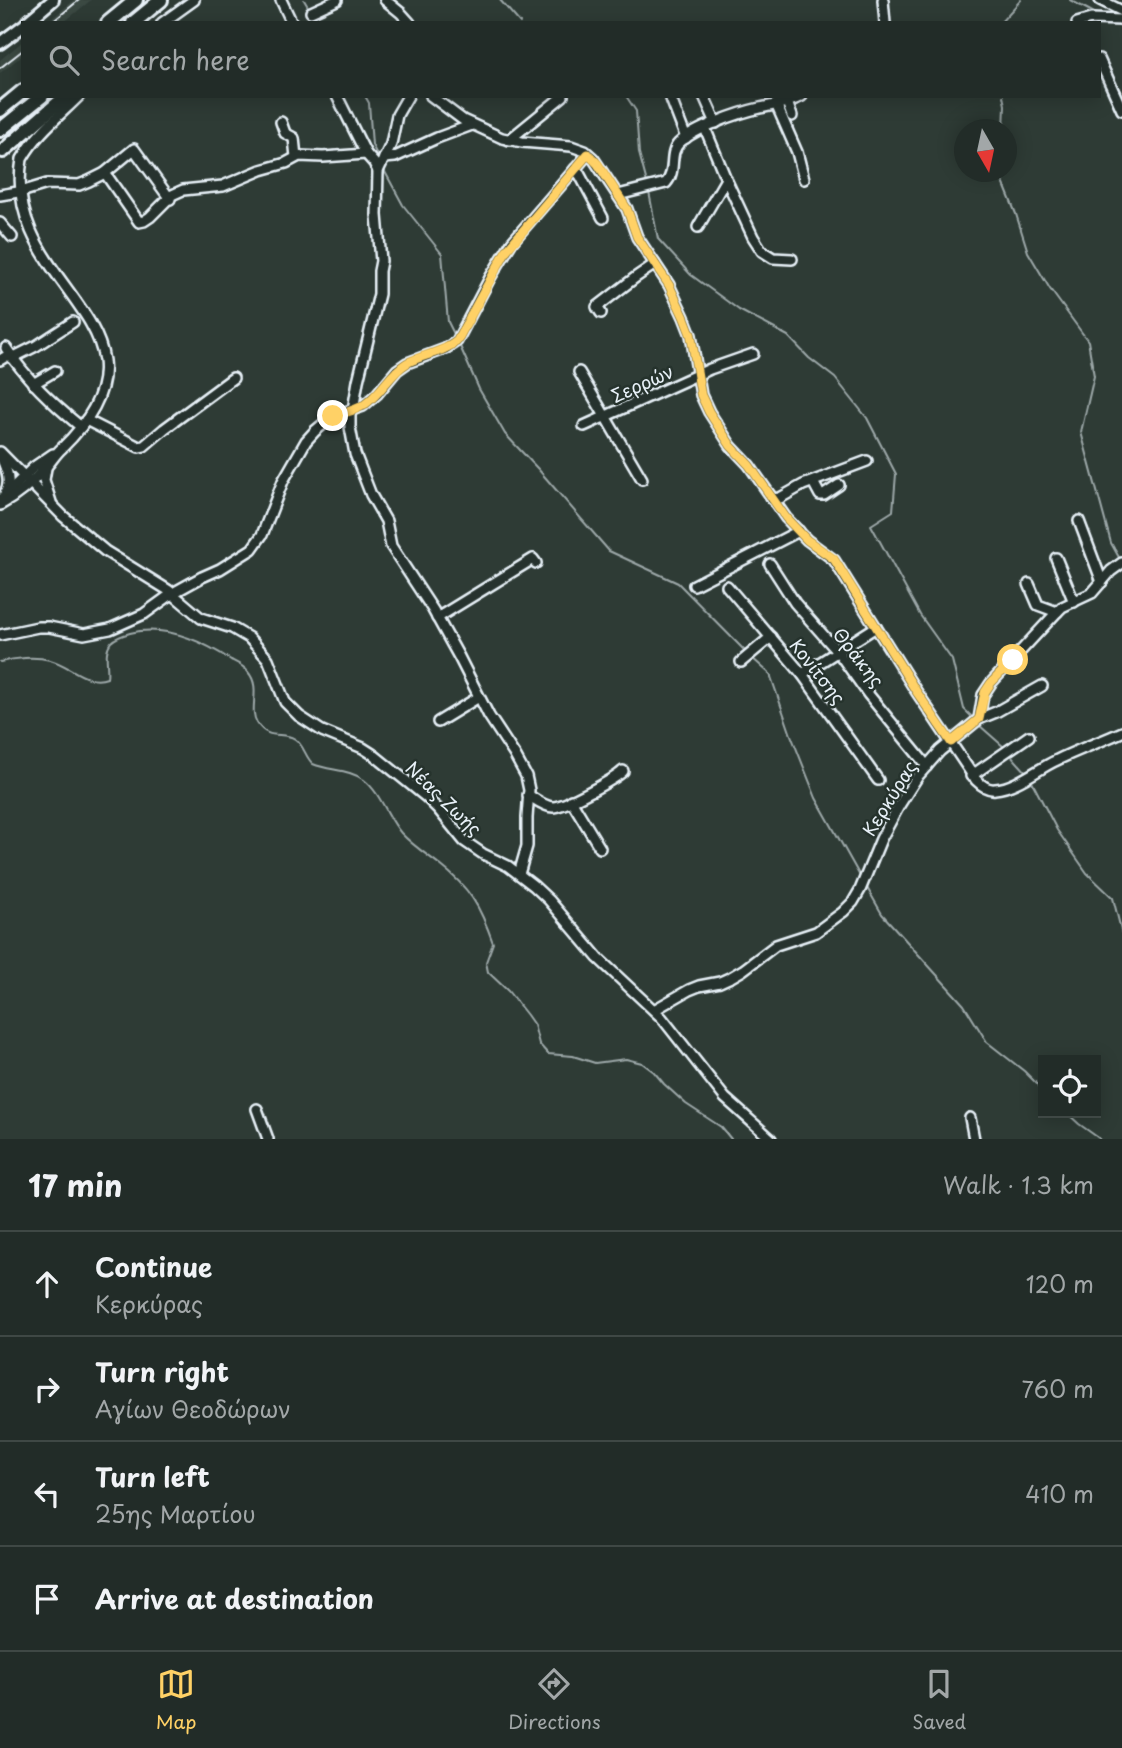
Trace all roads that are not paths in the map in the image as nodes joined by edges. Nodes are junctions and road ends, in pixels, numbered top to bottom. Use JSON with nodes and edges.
{"nodes":[{"id":1,"x":52,"y":0,"type":"edge"},
{"id":2,"x":136,"y":0,"type":"edge"},
{"id":3,"x":163,"y":0,"type":"edge"},
{"id":4,"x":194,"y":0,"type":"edge"},
{"id":5,"x":281,"y":0,"type":"edge"},
{"id":6,"x":337,"y":0,"type":"edge"},
{"id":7,"x":385,"y":0,"type":"edge"},
{"id":8,"x":883,"y":0,"type":"edge"},
{"id":9,"x":1100,"y":0,"type":"edge"},
{"id":10,"x":1120,"y":0,"type":"edge"},
{"id":11,"x":1122,"y":10,"type":"edge"},
{"id":12,"x":311,"y":12,"type":"dead end"},
{"id":13,"x":1122,"y":20,"type":"edge"},
{"id":14,"x":28,"y":21,"type":"edge"},
{"id":15,"x":110,"y":21,"type":"edge"},
{"id":16,"x":136,"y":21,"type":"edge"},
{"id":17,"x":143,"y":21,"type":"edge"},
{"id":18,"x":165,"y":21,"type":"edge"},
{"id":19,"x":291,"y":21,"type":"edge"},
{"id":20,"x":408,"y":21,"type":"edge"},
{"id":21,"x":885,"y":21,"type":"edge"},
{"id":22,"x":1089,"y":21,"type":"edge"},
{"id":23,"x":21,"y":26,"type":"edge"},
{"id":24,"x":21,"y":27,"type":"edge"},
{"id":25,"x":0,"y":35,"type":"edge"},
{"id":26,"x":0,"y":43,"type":"edge"},
{"id":27,"x":1101,"y":63,"type":"edge"},
{"id":28,"x":21,"y":93,"type":"edge"},
{"id":29,"x":40,"y":98,"type":"edge"},
{"id":30,"x":64,"y":98,"type":"edge"},
{"id":31,"x":77,"y":98,"type":"edge"},
{"id":32,"x":338,"y":98,"type":"edge"},
{"id":33,"x":407,"y":98,"type":"edge"},
{"id":34,"x":434,"y":98,"type":"edge"},
{"id":35,"x":561,"y":98,"type":"edge"},
{"id":36,"x":705,"y":98,"type":"edge"},
{"id":37,"x":797,"y":98,"type":"edge"},
{"id":38,"x":671,"y":99,"type":"dead end"},
{"id":39,"x":787,"y":102,"type":"junction"},
{"id":40,"x":776,"y":104,"type":"junction"},
{"id":41,"x":2,"y":108,"type":"edge"},
{"id":42,"x":1122,"y":110,"type":"edge"},
{"id":43,"x":792,"y":116,"type":"dead end"},
{"id":44,"x":281,"y":122,"type":"dead end"},
{"id":45,"x":716,"y":123,"type":"junction"},
{"id":46,"x":472,"y":125,"type":"junction"},
{"id":47,"x":705,"y":128,"type":"junction"},
{"id":48,"x":0,"y":130,"type":"edge"},
{"id":49,"x":686,"y":138,"type":"junction"},
{"id":50,"x":509,"y":140,"type":"junction"},
{"id":51,"x":4,"y":151,"type":"dead end"},
{"id":52,"x":366,"y":154,"type":"junction"},
{"id":53,"x":588,"y":154,"type":"junction"},
{"id":54,"x":296,"y":157,"type":"junction"},
{"id":55,"x":384,"y":158,"type":"junction"},
{"id":56,"x":575,"y":169,"type":"junction"},
{"id":57,"x":378,"y":171,"type":"junction"},
{"id":58,"x":105,"y":173,"type":"junction"},
{"id":59,"x":726,"y":179,"type":"junction"},
{"id":60,"x":804,"y":179,"type":"dead end"},
{"id":61,"x":618,"y":195,"type":"junction"},
{"id":62,"x":6,"y":196,"type":"edge"},
{"id":63,"x":170,"y":199,"type":"junction"},
{"id":64,"x":603,"y":218,"type":"dead end"},
{"id":65,"x":4,"y":221,"type":"edge"},
{"id":66,"x":698,"y":227,"type":"dead end"},
{"id":67,"x":14,"y":243,"type":"dead end"},
{"id":68,"x":792,"y":259,"type":"dead end"},
{"id":69,"x":655,"y":264,"type":"junction"},
{"id":70,"x":65,"y":313,"type":"dead end"},
{"id":71,"x":601,"y":313,"type":"dead end"},
{"id":72,"x":73,"y":322,"type":"junction"},
{"id":73,"x":80,"y":332,"type":"dead end"},
{"id":74,"x":91,"y":348,"type":"dead end"},
{"id":75,"x":9,"y":353,"type":"junction"},
{"id":76,"x":753,"y":354,"type":"dead end"},
{"id":77,"x":0,"y":360,"type":"edge"},
{"id":78,"x":55,"y":371,"type":"dead end"},
{"id":79,"x":579,"y":372,"type":"dead end"},
{"id":80,"x":698,"y":375,"type":"junction"},
{"id":81,"x":233,"y":379,"type":"dead end"},
{"id":82,"x":33,"y":384,"type":"junction"},
{"id":83,"x":352,"y":411,"type":"junction"},
{"id":84,"x":606,"y":417,"type":"junction"},
{"id":85,"x":83,"y":423,"type":"junction"},
{"id":86,"x":584,"y":426,"type":"dead end"},
{"id":87,"x":58,"y":451,"type":"junction"},
{"id":88,"x":0,"y":454,"type":"edge"},
{"id":89,"x":867,"y":461,"type":"dead end"},
{"id":90,"x":46,"y":467,"type":"junction"},
{"id":91,"x":27,"y":480,"type":"junction"},
{"id":92,"x":642,"y":480,"type":"dead end"},
{"id":93,"x":813,"y":482,"type":"junction"},
{"id":94,"x":839,"y":485,"type":"dead end"},
{"id":95,"x":772,"y":499,"type":"junction"},
{"id":96,"x":1,"y":500,"type":"edge"},
{"id":97,"x":53,"y":507,"type":"junction"},
{"id":98,"x":1079,"y":521,"type":"dead end"},
{"id":99,"x":799,"y":531,"type":"junction"},
{"id":100,"x":1056,"y":558,"type":"dead end"},
{"id":101,"x":536,"y":562,"type":"dead end"},
{"id":102,"x":1122,"y":563,"type":"edge"},
{"id":103,"x":770,"y":564,"type":"dead end"},
{"id":104,"x":1102,"y":582,"type":"junction"},
{"id":105,"x":1029,"y":584,"type":"dead end"},
{"id":106,"x":694,"y":585,"type":"dead end"},
{"id":107,"x":727,"y":586,"type":"dead end"},
{"id":108,"x":173,"y":593,"type":"junction"},
{"id":109,"x":1074,"y":602,"type":"junction"},
{"id":110,"x":1057,"y":612,"type":"junction"},
{"id":111,"x":437,"y":618,"type":"junction"},
{"id":112,"x":876,"y":627,"type":"junction"},
{"id":113,"x":0,"y":635,"type":"edge"},
{"id":114,"x":771,"y":637,"type":"junction"},
{"id":115,"x":838,"y":652,"type":"junction"},
{"id":116,"x":741,"y":662,"type":"dead end"},
{"id":117,"x":802,"y":674,"type":"junction"},
{"id":118,"x":1042,"y":686,"type":"dead end"},
{"id":119,"x":479,"y":697,"type":"junction"},
{"id":120,"x":979,"y":719,"type":"junction"},
{"id":121,"x":438,"y":722,"type":"dead end"},
{"id":122,"x":1122,"y":732,"type":"edge"},
{"id":123,"x":1029,"y":736,"type":"dead end"},
{"id":124,"x":951,"y":742,"type":"junction"},
{"id":125,"x":927,"y":766,"type":"junction"},
{"id":126,"x":623,"y":771,"type":"dead end"},
{"id":127,"x":971,"y":776,"type":"junction"},
{"id":128,"x":878,"y":780,"type":"dead end"},
{"id":129,"x":528,"y":795,"type":"junction"},
{"id":130,"x":571,"y":800,"type":"junction"},
{"id":131,"x":600,"y":848,"type":"dead end"},
{"id":132,"x":519,"y":874,"type":"junction"},
{"id":133,"x":654,"y":1010,"type":"junction"},
{"id":134,"x":257,"y":1109,"type":"dead end"},
{"id":135,"x":970,"y":1118,"type":"dead end"},
{"id":136,"x":268,"y":1139,"type":"edge"},
{"id":137,"x":771,"y":1139,"type":"edge"},
{"id":138,"x":974,"y":1139,"type":"edge"}],
"edges":[{"from":1,"to":14,"type":"main road"},
{"from":2,"to":15,"type":"highway"},
{"from":3,"to":16,"type":"highway"},
{"from":3,"to":17,"type":"highway"},
{"from":4,"to":18,"type":"street"},
{"from":5,"to":19,"type":"street"},
{"from":6,"to":12,"type":"street"},
{"from":7,"to":20,"type":"street"},
{"from":8,"to":21,"type":"street"},
{"from":9,"to":11,"type":"street"},
{"from":10,"to":11,"type":"street"},
{"from":13,"to":22,"type":"street"},
{"from":23,"to":25,"type":"street"},
{"from":24,"to":26,"type":"main road"},
{"from":27,"to":42,"type":"street"},
{"from":28,"to":41,"type":"highway"},
{"from":29,"to":48,"type":"highway"},
{"from":30,"to":51,"type":"highway"},
{"from":31,"to":62,"type":"street"},
{"from":32,"to":52,"type":"street"},
{"from":33,"to":55,"type":"street"},
{"from":34,"to":46,"type":"street"},
{"from":35,"to":50,"type":"street"},
{"from":36,"to":45,"type":"street"},
{"from":37,"to":39,"type":"street"},
{"from":38,"to":49,"type":"street"},
{"from":39,"to":40,"type":"street"},
{"from":39,"to":43,"type":"street"},
{"from":40,"to":45,"type":"street"},
{"from":40,"to":60,"type":"street"},
{"from":44,"to":54,"type":"street"},
{"from":45,"to":47,"type":"street"},
{"from":46,"to":50,"type":"street"},
{"from":46,"to":55,"type":"street"},
{"from":47,"to":49,"type":"street"},
{"from":47,"to":59,"type":"street"},
{"from":49,"to":61,"type":"street"},
{"from":50,"to":53,"type":"street"},
{"from":52,"to":54,"type":"street"},
{"from":52,"to":57,"type":"street"},
{"from":53,"to":56,"type":"street"},
{"from":53,"to":61,"type":"street"},
{"from":54,"to":63,"type":"street"},
{"from":55,"to":57,"type":"street"},
{"from":56,"to":64,"type":"street"},
{"from":56,"to":83,"type":"street"},
{"from":57,"to":83,"type":"street"},
{"from":58,"to":62,"type":"street"},
{"from":58,"to":63,"type":"street"},
{"from":58,"to":63,"type":"street"},
{"from":59,"to":66,"type":"street"},
{"from":59,"to":68,"type":"street"},
{"from":61,"to":69,"type":"street"},
{"from":65,"to":67,"type":"street"},
{"from":69,"to":71,"type":"street"},
{"from":69,"to":80,"type":"street"},
{"from":70,"to":72,"type":"street"},
{"from":72,"to":73,"type":"street"},
{"from":72,"to":75,"type":"street"},
{"from":74,"to":85,"type":"street"},
{"from":75,"to":77,"type":"street"},
{"from":75,"to":82,"type":"street"},
{"from":76,"to":80,"type":"street","name":"Σερρών"},
{"from":78,"to":82,"type":"street"},
{"from":79,"to":84,"type":"street"},
{"from":80,"to":84,"type":"street","name":"Σερρών"},
{"from":80,"to":95,"type":"street"},
{"from":81,"to":85,"type":"street"},
{"from":82,"to":85,"type":"street"},
{"from":83,"to":108,"type":"street"},
{"from":83,"to":111,"type":"street"},
{"from":84,"to":86,"type":"street","name":"Σερρών"},
{"from":84,"to":92,"type":"street"},
{"from":85,"to":87,"type":"street"},
{"from":87,"to":90,"type":"street"},
{"from":87,"to":91,"type":"street"},
{"from":88,"to":91,"type":"street","name":"Νέας Ζωής"},
{"from":88,"to":96,"type":"street"},
{"from":89,"to":93,"type":"street"},
{"from":90,"to":91,"type":"street"},
{"from":90,"to":97,"type":"street"},
{"from":91,"to":96,"type":"street"},
{"from":91,"to":97,"type":"street","name":"Νέας Ζωής"},
{"from":93,"to":94,"type":"street"},
{"from":93,"to":95,"type":"street"},
{"from":95,"to":99,"type":"street"},
{"from":97,"to":108,"type":"street","name":"Νέας Ζωής"},
{"from":98,"to":104,"type":"street"},
{"from":99,"to":106,"type":"street"},
{"from":99,"to":112,"type":"street"},
{"from":100,"to":109,"type":"street"},
{"from":101,"to":111,"type":"street"},
{"from":102,"to":104,"type":"street"},
{"from":103,"to":115,"type":"street","name":"Θράκης"},
{"from":104,"to":109,"type":"street"},
{"from":105,"to":110,"type":"street"},
{"from":107,"to":114,"type":"street","name":"Κονίτσης"},
{"from":108,"to":113,"type":"street"},
{"from":108,"to":132,"type":"street","name":"Νέας Ζωής"},
{"from":109,"to":110,"type":"street"},
{"from":110,"to":120,"type":"street"},
{"from":111,"to":119,"type":"street"},
{"from":112,"to":115,"type":"street"},
{"from":112,"to":124,"type":"street"},
{"from":114,"to":116,"type":"street"},
{"from":114,"to":117,"type":"street","name":"Κονίτσης"},
{"from":115,"to":117,"type":"street"},
{"from":115,"to":125,"type":"street","name":"Θράκης"},
{"from":117,"to":128,"type":"street","name":"Κονίτσης"},
{"from":118,"to":120,"type":"street","name":"Κερκύρας"},
{"from":119,"to":121,"type":"street"},
{"from":119,"to":129,"type":"street"},
{"from":120,"to":124,"type":"street","name":"Κερκύρας"},
{"from":122,"to":127,"type":"street"},
{"from":123,"to":127,"type":"street"},
{"from":124,"to":125,"type":"street","name":"Κερκύρας"},
{"from":124,"to":127,"type":"street"},
{"from":125,"to":133,"type":"street","name":"Κερκύρας"},
{"from":126,"to":130,"type":"street"},
{"from":129,"to":130,"type":"street"},
{"from":129,"to":132,"type":"street"},
{"from":130,"to":131,"type":"street"},
{"from":132,"to":133,"type":"street","name":"Νέας Ζωής"},
{"from":133,"to":137,"type":"street","name":"Νέας Ζωής"},
{"from":134,"to":136,"type":"street"},
{"from":135,"to":138,"type":"street"}]}
